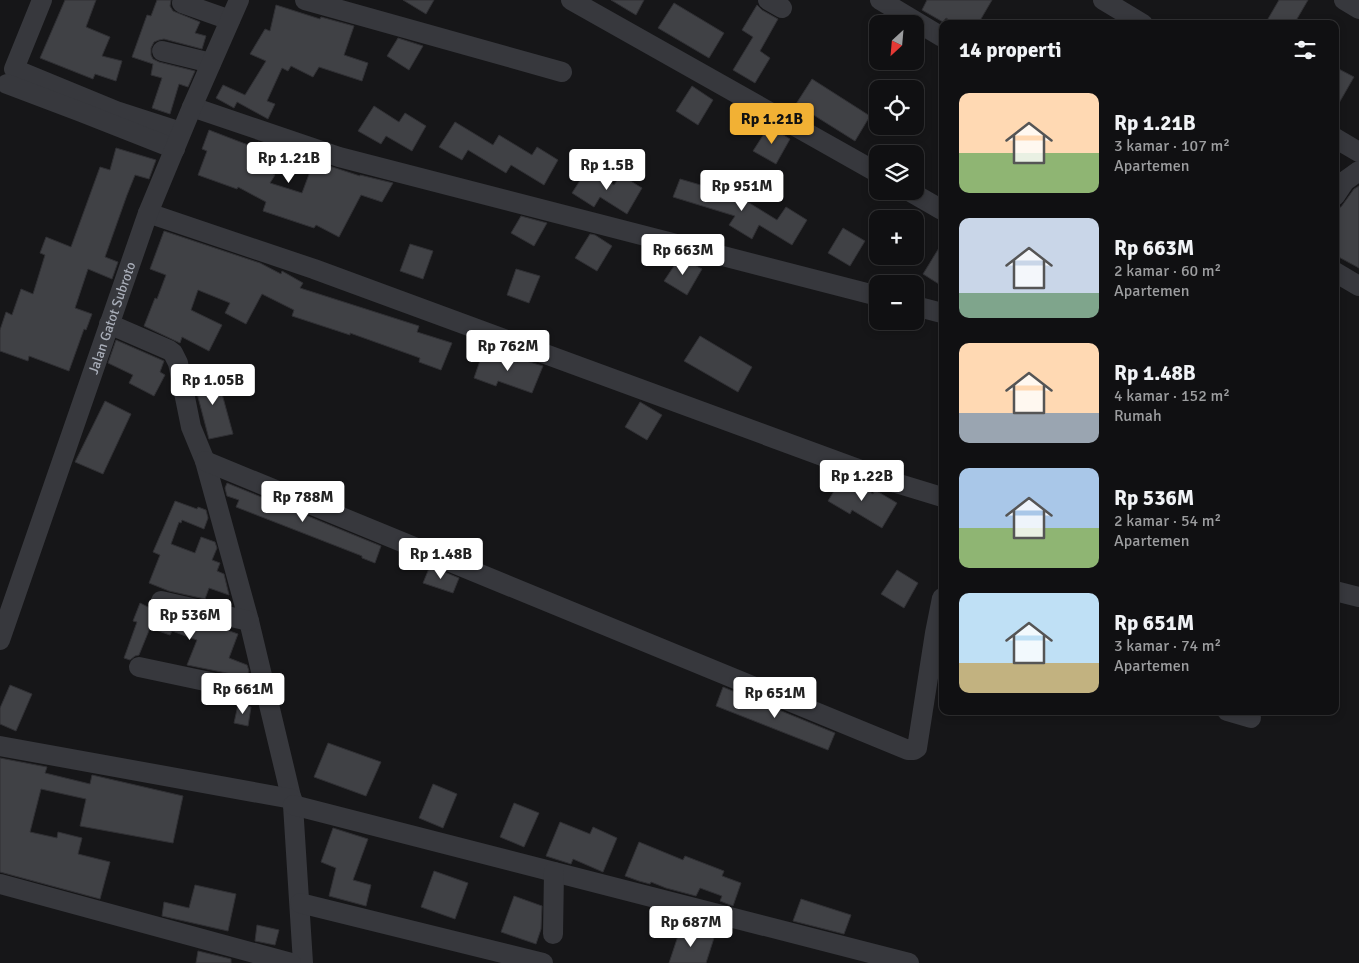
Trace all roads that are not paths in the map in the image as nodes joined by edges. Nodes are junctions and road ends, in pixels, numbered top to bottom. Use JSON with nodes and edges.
{"nodes":[{"id":1,"x":42,"y":0,"type":"edge"},
{"id":2,"x":239,"y":0,"type":"edge"},
{"id":3,"x":306,"y":0,"type":"edge"},
{"id":4,"x":571,"y":0,"type":"edge"},
{"id":5,"x":880,"y":0,"type":"edge"},
{"id":6,"x":1103,"y":0,"type":"edge"},
{"id":7,"x":1344,"y":0,"type":"edge"},
{"id":8,"x":182,"y":3,"type":"dead end"},
{"id":9,"x":1359,"y":9,"type":"edge"},
{"id":10,"x":230,"y":20,"type":"junction"},
{"id":11,"x":1136,"y":20,"type":"edge"},
{"id":12,"x":939,"y":35,"type":"edge"},
{"id":13,"x":162,"y":51,"type":"dead end"},
{"id":14,"x":211,"y":63,"type":"junction"},
{"id":15,"x":562,"y":72,"type":"dead end"},
{"id":16,"x":7,"y":84,"type":"edge"},
{"id":17,"x":192,"y":107,"type":"junction"},
{"id":18,"x":178,"y":140,"type":"junction"},
{"id":19,"x":1339,"y":140,"type":"edge"},
{"id":20,"x":1359,"y":152,"type":"edge"},
{"id":21,"x":869,"y":168,"type":"edge"},
{"id":22,"x":1359,"y":171,"type":"edge"},
{"id":23,"x":1339,"y":190,"type":"edge"},
{"id":24,"x":924,"y":200,"type":"edge"},
{"id":25,"x":939,"y":208,"type":"edge"},
{"id":26,"x":148,"y":213,"type":"junction"},
{"id":27,"x":1339,"y":274,"type":"edge"},
{"id":28,"x":1359,"y":286,"type":"edge"},
{"id":29,"x":869,"y":294,"type":"edge"},
{"id":30,"x":924,"y":309,"type":"edge"},
{"id":31,"x":939,"y":313,"type":"edge"},
{"id":32,"x":109,"y":324,"type":"junction"},
{"id":33,"x":205,"y":461,"type":"junction"},
{"id":34,"x":939,"y":496,"type":"edge"},
{"id":35,"x":1339,"y":591,"type":"edge"},
{"id":36,"x":1359,"y":597,"type":"edge"},
{"id":37,"x":161,"y":601,"type":"dead end"},
{"id":38,"x":249,"y":621,"type":"junction"},
{"id":39,"x":939,"y":634,"type":"edge"},
{"id":40,"x":0,"y":640,"type":"edge"},
{"id":41,"x":139,"y":667,"type":"dead end"},
{"id":42,"x":267,"y":694,"type":"junction"},
{"id":43,"x":1241,"y":715,"type":"edge"},
{"id":44,"x":1251,"y":718,"type":"dead end"},
{"id":45,"x":0,"y":746,"type":"edge"},
{"id":46,"x":293,"y":802,"type":"junction"},
{"id":47,"x":554,"y":872,"type":"junction"},
{"id":48,"x":0,"y":884,"type":"edge"},
{"id":49,"x":300,"y":903,"type":"junction"},
{"id":50,"x":553,"y":934,"type":"dead end"},
{"id":51,"x":291,"y":963,"type":"edge"},
{"id":52,"x":303,"y":963,"type":"edge"},
{"id":53,"x":543,"y":963,"type":"edge"},
{"id":54,"x":909,"y":963,"type":"edge"}],
"edges":[{"from":1,"to":16,"type":"street"},
{"from":2,"to":10,"type":"street","name":"Jalan Gatot Subroto"},
{"from":3,"to":15,"type":"street"},
{"from":4,"to":21,"type":"street"},
{"from":5,"to":12,"type":"street"},
{"from":6,"to":11,"type":"street"},
{"from":7,"to":9,"type":"street"},
{"from":8,"to":10,"type":"street"},
{"from":10,"to":14,"type":"street","name":"Jalan Gatot Subroto"},
{"from":13,"to":14,"type":"street"},
{"from":14,"to":17,"type":"street","name":"Jalan Gatot Subroto"},
{"from":16,"to":18,"type":"street"},
{"from":17,"to":18,"type":"street","name":"Jalan Gatot Subroto"},
{"from":17,"to":29,"type":"street"},
{"from":18,"to":26,"type":"street","name":"Jalan Gatot Subroto"},
{"from":19,"to":20,"type":"street"},
{"from":22,"to":23,"type":"street"},
{"from":24,"to":25,"type":"street"},
{"from":26,"to":32,"type":"street","name":"Jalan Gatot Subroto"},
{"from":26,"to":34,"type":"street"},
{"from":27,"to":28,"type":"street"},
{"from":30,"to":31,"type":"street"},
{"from":32,"to":33,"type":"street"},
{"from":32,"to":40,"type":"street","name":"Jalan Gatot Subroto"},
{"from":33,"to":38,"type":"street"},
{"from":33,"to":39,"type":"street"},
{"from":35,"to":36,"type":"street"},
{"from":37,"to":38,"type":"street"},
{"from":38,"to":42,"type":"street"},
{"from":41,"to":42,"type":"street"},
{"from":42,"to":46,"type":"street"},
{"from":43,"to":44,"type":"street"},
{"from":45,"to":46,"type":"street"},
{"from":46,"to":47,"type":"street"},
{"from":46,"to":49,"type":"street"},
{"from":47,"to":50,"type":"street"},
{"from":47,"to":54,"type":"street"},
{"from":48,"to":51,"type":"street"},
{"from":49,"to":52,"type":"street"},
{"from":49,"to":53,"type":"street"}]}
